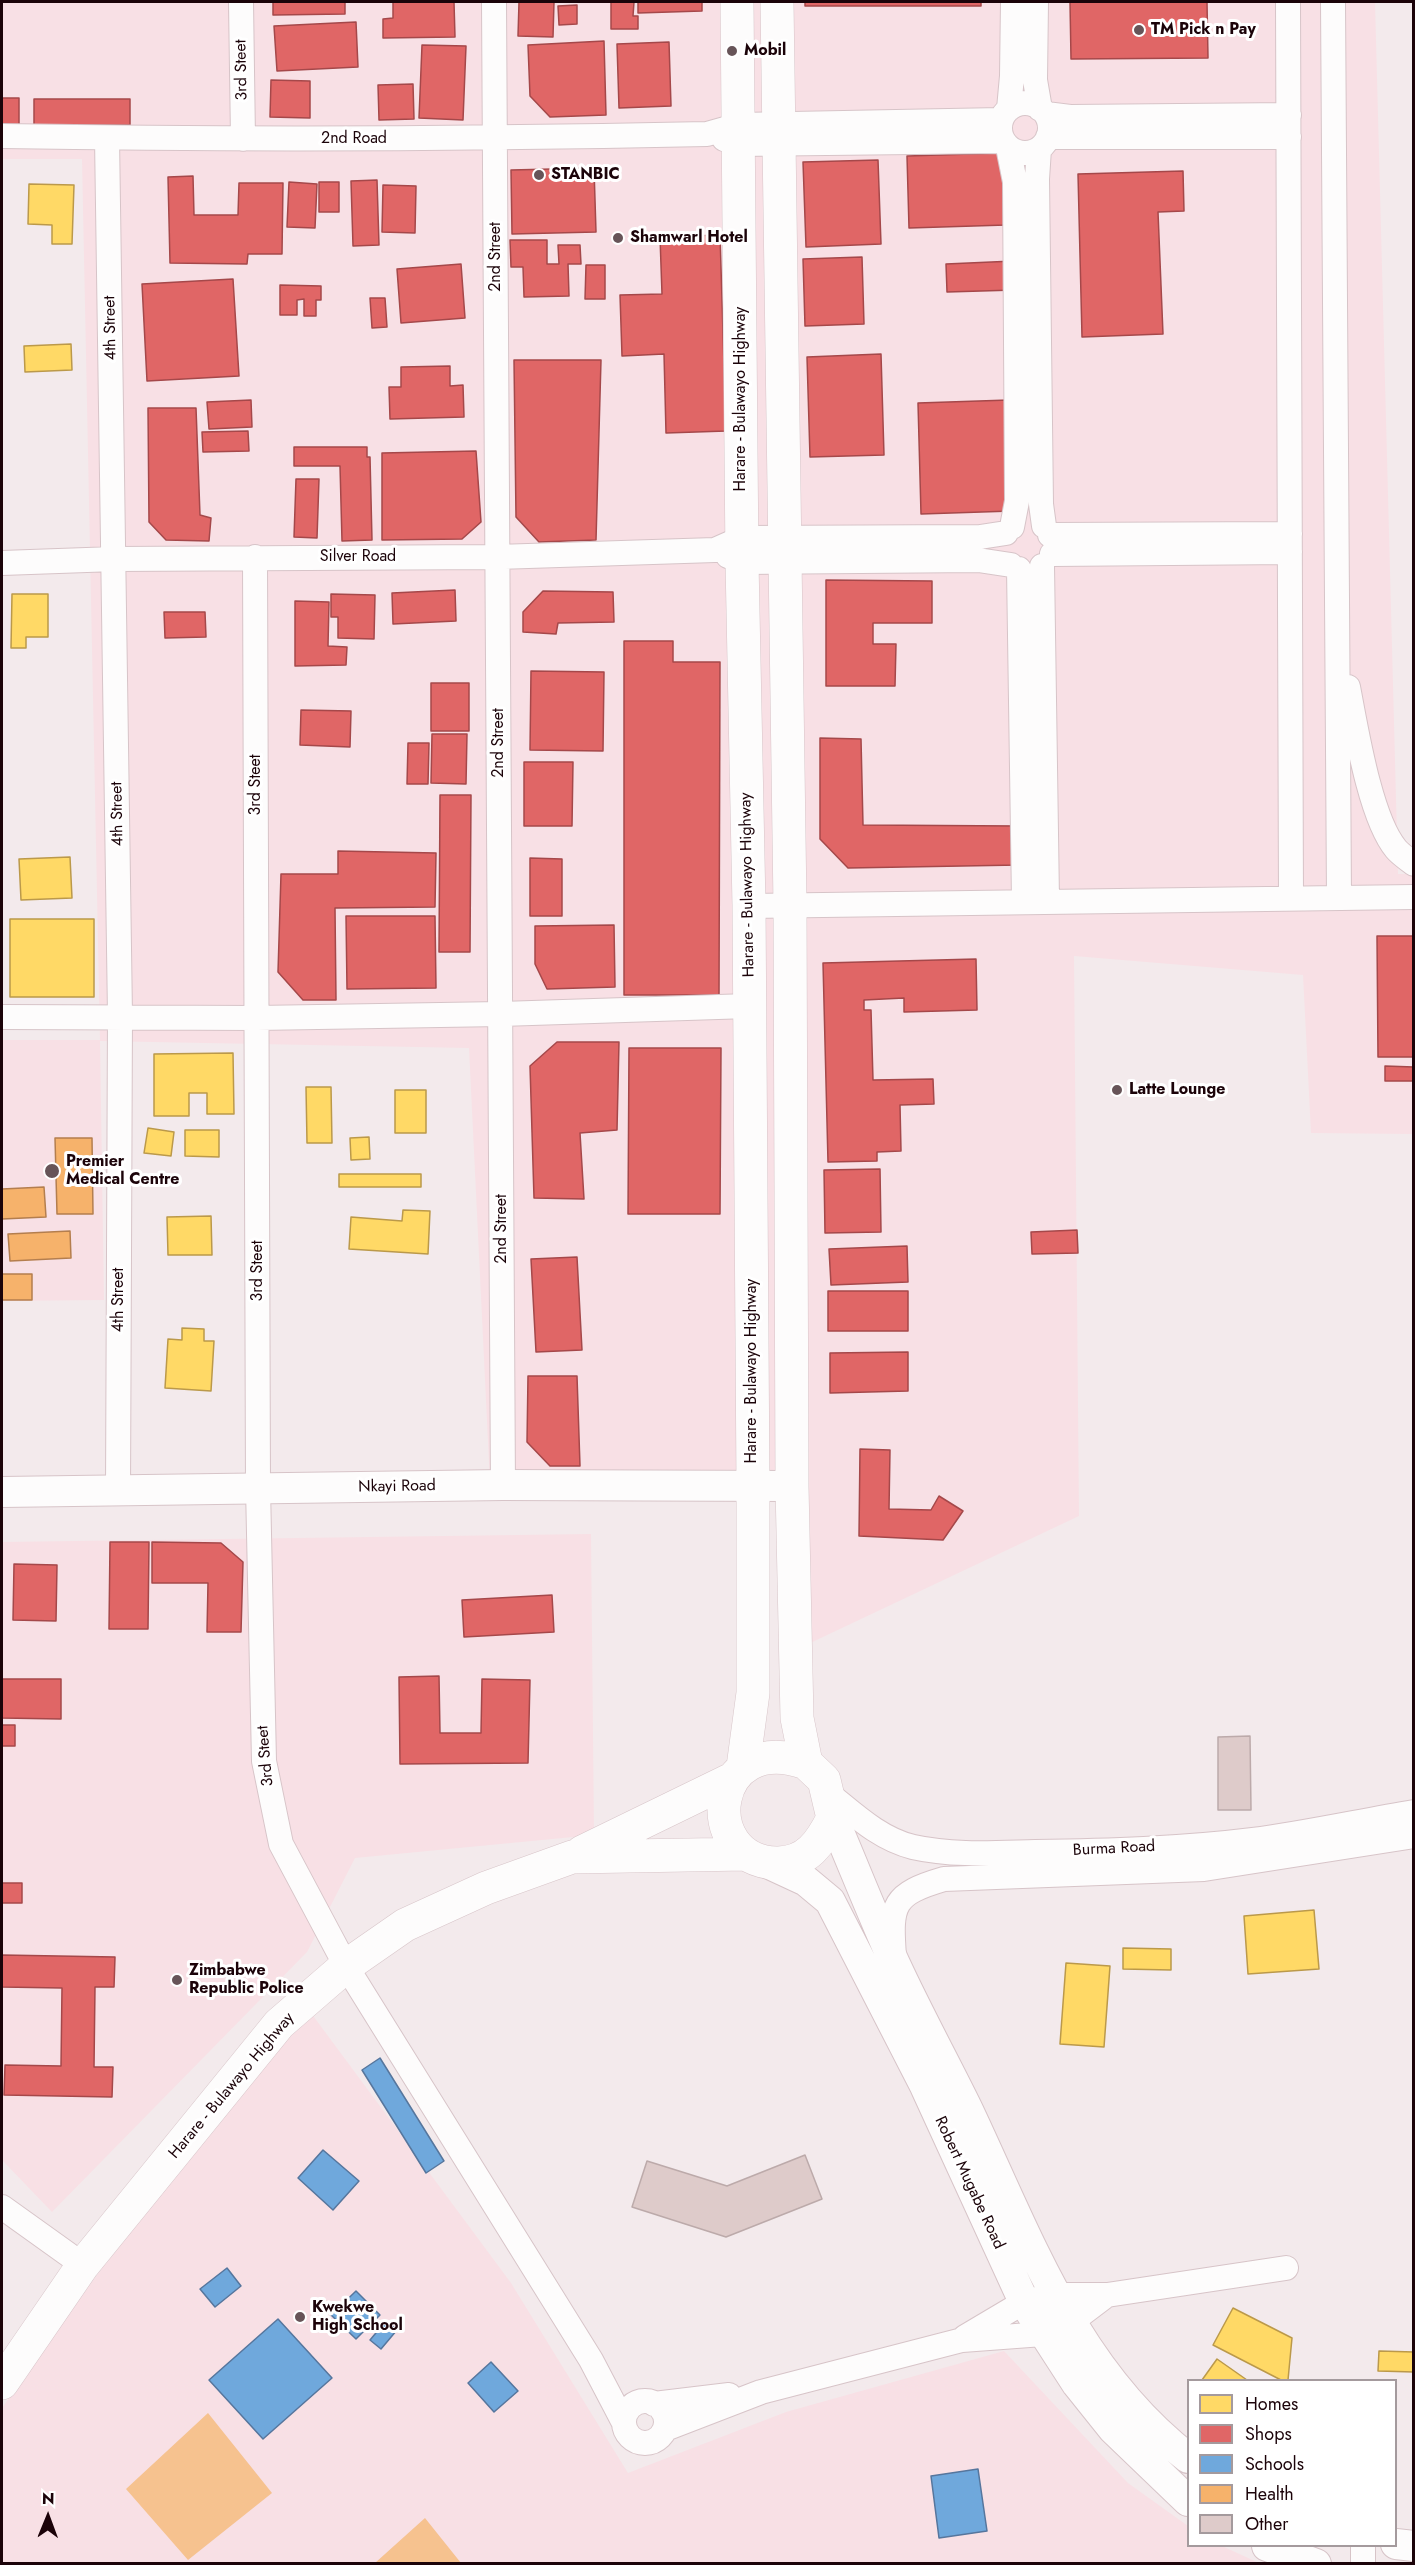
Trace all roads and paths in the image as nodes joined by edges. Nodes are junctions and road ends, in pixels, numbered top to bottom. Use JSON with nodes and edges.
{"nodes":[{"id":1,"x":241,"y":2,"type":"edge"},
{"id":2,"x":494,"y":2,"type":"edge"},
{"id":3,"x":736,"y":2,"type":"edge"},
{"id":4,"x":777,"y":2,"type":"edge"},
{"id":5,"x":1013,"y":2,"type":"edge"},
{"id":6,"x":1036,"y":2,"type":"edge"},
{"id":7,"x":1288,"y":2,"type":"edge"},
{"id":8,"x":1333,"y":2,"type":"edge"},
{"id":9,"x":1289,"y":126,"type":"junction"},
{"id":10,"x":1043,"y":127,"type":"junction"},
{"id":11,"x":1005,"y":129,"type":"junction"},
{"id":12,"x":739,"y":134,"type":"junction"},
{"id":13,"x":779,"y":134,"type":"junction"},
{"id":14,"x":2,"y":136,"type":"edge"},
{"id":15,"x":107,"y":138,"type":"junction"},
{"id":16,"x":495,"y":138,"type":"junction"},
{"id":17,"x":243,"y":139,"type":"junction"},
{"id":18,"x":1009,"y":530,"type":"junction"},
{"id":19,"x":1290,"y":543,"type":"junction"},
{"id":20,"x":733,"y":550,"type":"junction"},
{"id":21,"x":784,"y":550,"type":"junction"},
{"id":22,"x":1036,"y":553,"type":"junction"},
{"id":23,"x":255,"y":557,"type":"junction"},
{"id":24,"x":497,"y":557,"type":"junction"},
{"id":25,"x":115,"y":559,"type":"junction"},
{"id":26,"x":2,"y":563,"type":"edge"},
{"id":27,"x":1337,"y":635,"type":"junction"},
{"id":28,"x":786,"y":696,"type":"junction"},
{"id":29,"x":745,"y":697,"type":"junction"},
{"id":30,"x":1413,"y":864,"type":"edge"},
{"id":31,"x":1339,"y":897,"type":"junction"},
{"id":32,"x":1413,"y":897,"type":"edge"},
{"id":33,"x":1291,"y":898,"type":"junction"},
{"id":34,"x":1036,"y":900,"type":"junction"},
{"id":35,"x":790,"y":905,"type":"junction"},
{"id":36,"x":749,"y":906,"type":"junction"},
{"id":37,"x":749,"y":1006,"type":"junction"},
{"id":38,"x":501,"y":1014,"type":"junction"},
{"id":39,"x":120,"y":1015,"type":"junction"},
{"id":40,"x":2,"y":1017,"type":"edge"},
{"id":41,"x":257,"y":1018,"type":"junction"},
{"id":42,"x":751,"y":1286,"type":"junction"},
{"id":43,"x":791,"y":1286,"type":"junction"},
{"id":44,"x":792,"y":1407,"type":"junction"},
{"id":45,"x":752,"y":1408,"type":"junction"},
{"id":46,"x":503,"y":1485,"type":"junction"},
{"id":47,"x":753,"y":1485,"type":"junction"},
{"id":48,"x":792,"y":1486,"type":"junction"},
{"id":49,"x":258,"y":1488,"type":"junction"},
{"id":50,"x":118,"y":1490,"type":"junction"},
{"id":51,"x":2,"y":1492,"type":"edge"},
{"id":52,"x":806,"y":1763,"type":"junction"},
{"id":53,"x":738,"y":1773,"type":"junction"},
{"id":54,"x":831,"y":1806,"type":"junction"},
{"id":55,"x":1413,"y":1812,"type":"edge"},
{"id":56,"x":1413,"y":1836,"type":"edge"},
{"id":57,"x":572,"y":1857,"type":"junction"},
{"id":58,"x":755,"y":1858,"type":"junction"},
{"id":59,"x":895,"y":1964,"type":"junction"},
{"id":60,"x":346,"y":1966,"type":"junction"},
{"id":61,"x":2,"y":2207,"type":"edge"},
{"id":62,"x":83,"y":2265,"type":"junction"},
{"id":63,"x":1286,"y":2268,"type":"dead end"},
{"id":64,"x":1055,"y":2295,"type":"junction"},
{"id":65,"x":1107,"y":2295,"type":"junction"},
{"id":66,"x":1024,"y":2302,"type":"junction"},
{"id":67,"x":1057,"y":2328,"type":"junction"},
{"id":68,"x":962,"y":2340,"type":"junction"},
{"id":69,"x":591,"y":2360,"type":"junction"},
{"id":70,"x":2,"y":2383,"type":"edge"},
{"id":71,"x":761,"y":2392,"type":"junction"},
{"id":72,"x":646,"y":2403,"type":"junction"},
{"id":73,"x":624,"y":2424,"type":"junction"},
{"id":74,"x":665,"y":2429,"type":"junction"},
{"id":75,"x":1187,"y":2457,"type":"edge"},
{"id":76,"x":1187,"y":2500,"type":"edge"},
{"id":77,"x":1397,"y":2544,"type":"edge"},
{"id":78,"x":1413,"y":2546,"type":"edge"},
{"id":79,"x":1270,"y":2547,"type":"edge"},
{"id":80,"x":1363,"y":2547,"type":"edge"},
{"id":81,"x":1316,"y":2564,"type":"edge"},
{"id":82,"x":1363,"y":2564,"type":"edge"}],
"edges":[{"from":1,"to":17,"type":"street","name":"3rd Steet"},
{"from":2,"to":16,"type":"street","name":"2nd Street"},
{"from":3,"to":12,"type":"highway","name":"Harare - Bulawayo Highway"},
{"from":4,"to":13,"type":"highway"},
{"from":5,"to":11,"type":"street"},
{"from":6,"to":10,"type":"street"},
{"from":7,"to":9,"type":"street"},
{"from":8,"to":27,"type":"street"},
{"from":9,"to":10,"type":"street"},
{"from":9,"to":19,"type":"street"},
{"from":10,"to":11,"type":"street"},
{"from":10,"to":11,"type":"street"},
{"from":10,"to":22,"type":"street"},
{"from":11,"to":13,"type":"street","name":"2nd Road"},
{"from":11,"to":18,"type":"street"},
{"from":12,"to":13,"type":"street","name":"2nd Road"},
{"from":12,"to":16,"type":"street","name":"2nd Road"},
{"from":12,"to":20,"type":"highway","name":"Harare - Bulawayo Highway"},
{"from":13,"to":21,"type":"highway"},
{"from":14,"to":15,"type":"street","name":"2nd Road"},
{"from":15,"to":17,"type":"street","name":"2nd Road"},
{"from":15,"to":25,"type":"street","name":"4th Street"},
{"from":16,"to":17,"type":"street","name":"2nd Road"},
{"from":16,"to":24,"type":"street","name":"2nd Street"},
{"from":18,"to":21,"type":"street"},
{"from":18,"to":22,"type":"street"},
{"from":18,"to":22,"type":"street"},
{"from":19,"to":22,"type":"street"},
{"from":19,"to":33,"type":"street"},
{"from":20,"to":21,"type":"street","name":"Silver Road"},
{"from":20,"to":24,"type":"street","name":"Silver Road"},
{"from":20,"to":29,"type":"highway","name":"Harare - Bulawayo Highway"},
{"from":21,"to":22,"type":"street"},
{"from":21,"to":28,"type":"highway"},
{"from":22,"to":34,"type":"street"},
{"from":23,"to":24,"type":"street","name":"Silver Road"},
{"from":23,"to":25,"type":"street","name":"Silver Road"},
{"from":23,"to":41,"type":"street","name":"3rd Steet"},
{"from":24,"to":38,"type":"street","name":"2nd Street"},
{"from":25,"to":26,"type":"street","name":"Silver Road"},
{"from":25,"to":39,"type":"street","name":"4th Street"},
{"from":27,"to":30,"type":"street"},
{"from":27,"to":31,"type":"street"},
{"from":28,"to":29,"type":"highway"},
{"from":28,"to":35,"type":"highway"},
{"from":29,"to":36,"type":"highway","name":"Harare - Bulawayo Highway"},
{"from":31,"to":32,"type":"street"},
{"from":31,"to":33,"type":"street"},
{"from":33,"to":34,"type":"street"},
{"from":34,"to":35,"type":"street"},
{"from":35,"to":36,"type":"street"},
{"from":35,"to":43,"type":"highway"},
{"from":36,"to":37,"type":"highway","name":"Harare - Bulawayo Highway"},
{"from":37,"to":38,"type":"street"},
{"from":37,"to":42,"type":"highway","name":"Harare - Bulawayo Highway"},
{"from":38,"to":41,"type":"street"},
{"from":38,"to":46,"type":"street","name":"2nd Street"},
{"from":39,"to":40,"type":"street"},
{"from":39,"to":41,"type":"street"},
{"from":39,"to":50,"type":"street","name":"4th Street"},
{"from":41,"to":49,"type":"street","name":"3rd Steet"},
{"from":42,"to":43,"type":"highway"},
{"from":42,"to":45,"type":"highway","name":"Harare - Bulawayo Highway"},
{"from":43,"to":44,"type":"highway"},
{"from":44,"to":45,"type":"highway"},
{"from":44,"to":48,"type":"highway"},
{"from":45,"to":47,"type":"highway","name":"Harare - Bulawayo Highway"},
{"from":46,"to":47,"type":"main road","name":"Nkayi Road"},
{"from":46,"to":49,"type":"main road","name":"Nkayi Road"},
{"from":47,"to":48,"type":"main road","name":"Nkayi Road"},
{"from":47,"to":53,"type":"highway","name":"Harare - Bulawayo Highway"},
{"from":48,"to":52,"type":"highway"},
{"from":49,"to":50,"type":"main road","name":"Nkayi Road"},
{"from":49,"to":60,"type":"street","name":"3rd Steet"},
{"from":50,"to":51,"type":"main road","name":"Nkayi Road"},
{"from":52,"to":53,"type":"highway"},
{"from":52,"to":54,"type":"highway"},
{"from":53,"to":57,"type":"highway"},
{"from":53,"to":58,"type":"highway","name":"Harare - Bulawayo Highway"},
{"from":54,"to":55,"type":"street","name":"Burma Road"},
{"from":54,"to":58,"type":"highway","name":"Harare - Bulawayo Highway"},
{"from":54,"to":59,"type":"main road","name":"Robert Mugabe Road"},
{"from":56,"to":59,"type":"street"},
{"from":57,"to":58,"type":"highway","name":"Harare - Bulawayo Highway"},
{"from":57,"to":60,"type":"highway","name":"Harare - Bulawayo Highway"},
{"from":58,"to":66,"type":"main road","name":"Robert Mugabe Road"},
{"from":59,"to":64,"type":"main road","name":"Robert Mugabe Road"},
{"from":60,"to":62,"type":"highway","name":"Harare - Bulawayo Highway"},
{"from":60,"to":69,"type":"street","name":"3rd Steet"},
{"from":61,"to":62,"type":"street"},
{"from":62,"to":70,"type":"highway","name":"Harare - Bulawayo Highway"},
{"from":63,"to":65,"type":"street"},
{"from":64,"to":65,"type":"street"},
{"from":64,"to":66,"type":"street"},
{"from":64,"to":67,"type":"main road","name":"Robert Mugabe Road"},
{"from":65,"to":67,"type":"street"},
{"from":66,"to":67,"type":"main road","name":"Robert Mugabe Road"},
{"from":66,"to":68,"type":"street"},
{"from":67,"to":68,"type":"street"},
{"from":67,"to":75,"type":"main road","name":"Robert Mugabe Road"},
{"from":67,"to":76,"type":"main road","name":"Robert Mugabe Road"},
{"from":68,"to":71,"type":"street"},
{"from":69,"to":72,"type":"street"},
{"from":69,"to":73,"type":"street"},
{"from":71,"to":72,"type":"street"},
{"from":71,"to":74,"type":"street"},
{"from":72,"to":73,"type":"street"},
{"from":72,"to":74,"type":"street"},
{"from":73,"to":74,"type":"street"},
{"from":77,"to":78,"type":"main road"},
{"from":79,"to":81,"type":"main road"},
{"from":80,"to":82,"type":"street"}]}
